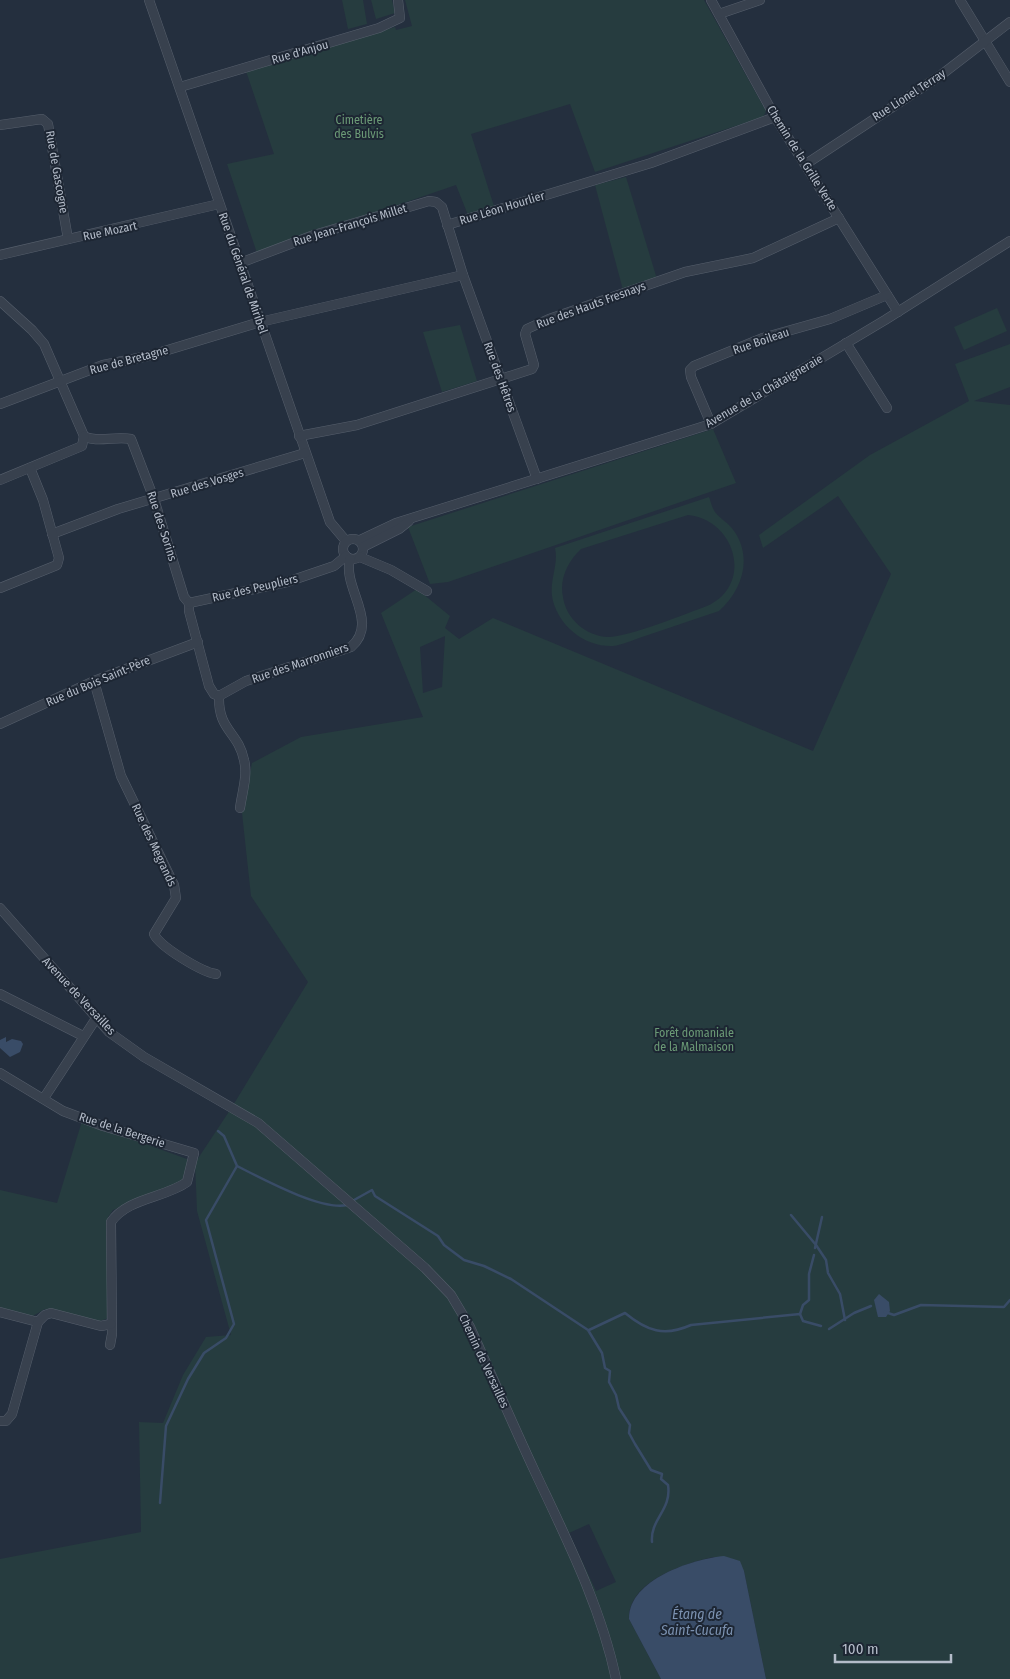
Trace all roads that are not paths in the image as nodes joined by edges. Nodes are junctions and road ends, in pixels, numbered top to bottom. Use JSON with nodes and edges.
{"nodes":[{"id":1,"x":149,"y":0,"type":"edge"},
{"id":2,"x":398,"y":0,"type":"edge"},
{"id":3,"x":711,"y":0,"type":"edge"},
{"id":4,"x":760,"y":0,"type":"edge"},
{"id":5,"x":960,"y":0,"type":"edge"},
{"id":6,"x":719,"y":14,"type":"junction"},
{"id":7,"x":1010,"y":22,"type":"edge"},
{"id":8,"x":985,"y":42,"type":"junction"},
{"id":9,"x":1010,"y":82,"type":"edge"},
{"id":10,"x":180,"y":87,"type":"junction"},
{"id":11,"x":775,"y":117,"type":"junction"},
{"id":12,"x":0,"y":125,"type":"edge"},
{"id":13,"x":806,"y":164,"type":"junction"},
{"id":14,"x":220,"y":204,"type":"junction"},
{"id":15,"x":839,"y":218,"type":"junction"},
{"id":16,"x":447,"y":225,"type":"junction"},
{"id":17,"x":68,"y":240,"type":"junction"},
{"id":18,"x":1010,"y":241,"type":"edge"},
{"id":19,"x":0,"y":255,"type":"edge"},
{"id":20,"x":240,"y":263,"type":"junction"},
{"id":21,"x":463,"y":275,"type":"junction"},
{"id":22,"x":887,"y":295,"type":"junction"},
{"id":23,"x":0,"y":301,"type":"edge"},
{"id":24,"x":898,"y":312,"type":"junction"},
{"id":25,"x":260,"y":322,"type":"junction"},
{"id":26,"x":846,"y":343,"type":"junction"},
{"id":27,"x":500,"y":379,"type":"junction"},
{"id":28,"x":62,"y":383,"type":"junction"},
{"id":29,"x":0,"y":404,"type":"edge"},
{"id":30,"x":888,"y":408,"type":"dead end"},
{"id":31,"x":711,"y":424,"type":"junction"},
{"id":32,"x":84,"y":436,"type":"junction"},
{"id":33,"x":299,"y":436,"type":"junction"},
{"id":34,"x":305,"y":453,"type":"junction"},
{"id":35,"x":30,"y":468,"type":"junction"},
{"id":36,"x":537,"y":479,"type":"junction"},
{"id":37,"x":0,"y":480,"type":"edge"},
{"id":38,"x":154,"y":499,"type":"junction"},
{"id":39,"x":52,"y":534,"type":"junction"},
{"id":40,"x":346,"y":541,"type":"junction"},
{"id":41,"x":361,"y":544,"type":"junction"},
{"id":42,"x":360,"y":556,"type":"junction"},
{"id":43,"x":348,"y":557,"type":"junction"},
{"id":44,"x":0,"y":588,"type":"edge"},
{"id":45,"x":427,"y":591,"type":"dead end"},
{"id":46,"x":189,"y":603,"type":"junction"},
{"id":47,"x":198,"y":642,"type":"junction"},
{"id":48,"x":94,"y":681,"type":"junction"},
{"id":49,"x":219,"y":696,"type":"junction"},
{"id":50,"x":0,"y":724,"type":"edge"},
{"id":51,"x":240,"y":808,"type":"dead end"},
{"id":52,"x":0,"y":908,"type":"edge"},
{"id":53,"x":216,"y":974,"type":"dead end"},
{"id":54,"x":0,"y":994,"type":"edge"},
{"id":55,"x":97,"y":1018,"type":"junction"},
{"id":56,"x":83,"y":1036,"type":"junction"},
{"id":57,"x":0,"y":1073,"type":"edge"},
{"id":58,"x":196,"y":1086,"type":"joint"},
{"id":59,"x":44,"y":1098,"type":"junction"},
{"id":60,"x":0,"y":1312,"type":"edge"},
{"id":61,"x":38,"y":1322,"type":"junction"},
{"id":62,"x":111,"y":1324,"type":"junction"},
{"id":63,"x":110,"y":1345,"type":"dead end"},
{"id":64,"x":0,"y":1421,"type":"edge"},
{"id":65,"x":616,"y":1679,"type":"edge"}],
"edges":[{"from":1,"to":10,"type":"street","name":"Rue du Général de Miribel"},
{"from":2,"to":10,"type":"street","name":"Rue d'Anjou"},
{"from":3,"to":6,"type":"street","name":"Chemin de la Grille Verte"},
{"from":4,"to":6,"type":"street"},
{"from":5,"to":8,"type":"street"},
{"from":6,"to":11,"type":"street","name":"Chemin de la Grille Verte"},
{"from":7,"to":8,"type":"street","name":"Rue Lionel Terray"},
{"from":8,"to":9,"type":"street"},
{"from":8,"to":13,"type":"street","name":"Rue Lionel Terray"},
{"from":10,"to":14,"type":"street","name":"Rue du Général de Miribel"},
{"from":11,"to":13,"type":"street","name":"Chemin de la Grille Verte"},
{"from":11,"to":16,"type":"street","name":"Rue Léon Hourlier"},
{"from":12,"to":17,"type":"street","name":"Rue de Gascogne"},
{"from":13,"to":15,"type":"street","name":"Chemin de la Grille Verte"},
{"from":14,"to":17,"type":"street","name":"Rue Mozart"},
{"from":14,"to":20,"type":"street","name":"Rue du Général de Miribel"},
{"from":15,"to":22,"type":"street","name":"Chemin de la Grille Verte"},
{"from":15,"to":27,"type":"street","name":"Rue des Hauts Fresnays"},
{"from":16,"to":20,"type":"street","name":"Rue Jean-François Millet"},
{"from":16,"to":21,"type":"street","name":"Rue Léon Hourlier"},
{"from":17,"to":19,"type":"street","name":"Rue Mozart"},
{"from":18,"to":24,"type":"street","name":"Avenue de la Châtaigneraie"},
{"from":20,"to":25,"type":"street","name":"Rue du Général de Miribel"},
{"from":21,"to":25,"type":"street"},
{"from":21,"to":27,"type":"street","name":"Rue des Hêtres"},
{"from":22,"to":24,"type":"street","name":"Chemin de la Grille Verte"},
{"from":22,"to":31,"type":"street","name":"Rue Boileau"},
{"from":23,"to":28,"type":"street"},
{"from":24,"to":26,"type":"street","name":"Avenue de la Châtaigneraie"},
{"from":25,"to":28,"type":"street","name":"Rue de Bretagne"},
{"from":25,"to":33,"type":"street","name":"Rue du Général de Miribel"},
{"from":26,"to":30,"type":"street"},
{"from":26,"to":31,"type":"street","name":"Avenue de la Châtaigneraie"},
{"from":27,"to":33,"type":"street","name":"Rue des Hauts Fresnays"},
{"from":27,"to":36,"type":"street","name":"Rue des Hêtres"},
{"from":28,"to":29,"type":"street","name":"Rue de Bretagne"},
{"from":28,"to":32,"type":"street"},
{"from":31,"to":36,"type":"street","name":"Avenue de la Châtaigneraie"},
{"from":32,"to":35,"type":"street"},
{"from":32,"to":38,"type":"street","name":"Rue des Sorins"},
{"from":33,"to":34,"type":"street","name":"Rue du Général de Miribel"},
{"from":34,"to":38,"type":"street","name":"Rue des Vosges"},
{"from":34,"to":40,"type":"street","name":"Rue du Général de Miribel"},
{"from":35,"to":37,"type":"street"},
{"from":35,"to":39,"type":"street"},
{"from":36,"to":41,"type":"street","name":"Avenue de la Châtaigneraie"},
{"from":38,"to":39,"type":"street","name":"Rue des Vosges"},
{"from":38,"to":46,"type":"street","name":"Rue des Sorins"},
{"from":39,"to":44,"type":"street"},
{"from":40,"to":41,"type":"street"},
{"from":40,"to":43,"type":"street"},
{"from":41,"to":42,"type":"street"},
{"from":42,"to":43,"type":"street"},
{"from":42,"to":45,"type":"street"},
{"from":43,"to":46,"type":"street","name":"Rue des Peupliers"},
{"from":43,"to":49,"type":"street","name":"Rue des Marronniers"},
{"from":46,"to":47,"type":"street","name":"Rue des Sorins"},
{"from":47,"to":48,"type":"street","name":"Rue du Bois Saint-Père"},
{"from":47,"to":49,"type":"street","name":"Rue des Sorins"},
{"from":48,"to":50,"type":"street","name":"Rue du Bois Saint-Père"},
{"from":48,"to":53,"type":"street","name":"Rue des Megrands"},
{"from":49,"to":51,"type":"street","name":"Rue des Sorins"},
{"from":52,"to":55,"type":"street","name":"Avenue de Versailles"},
{"from":54,"to":56,"type":"street"},
{"from":55,"to":56,"type":"street"},
{"from":55,"to":58,"type":"street","name":"Avenue de Versailles"},
{"from":56,"to":59,"type":"street"},
{"from":57,"to":59,"type":"street","name":"Rue de la Bergerie"},
{"from":58,"to":65,"type":"street","name":"Chemin de Versailles"},
{"from":59,"to":62,"type":"street","name":"Rue de la Bergerie"},
{"from":60,"to":61,"type":"street"},
{"from":61,"to":62,"type":"street"},
{"from":61,"to":64,"type":"street"},
{"from":62,"to":63,"type":"street"}]}
